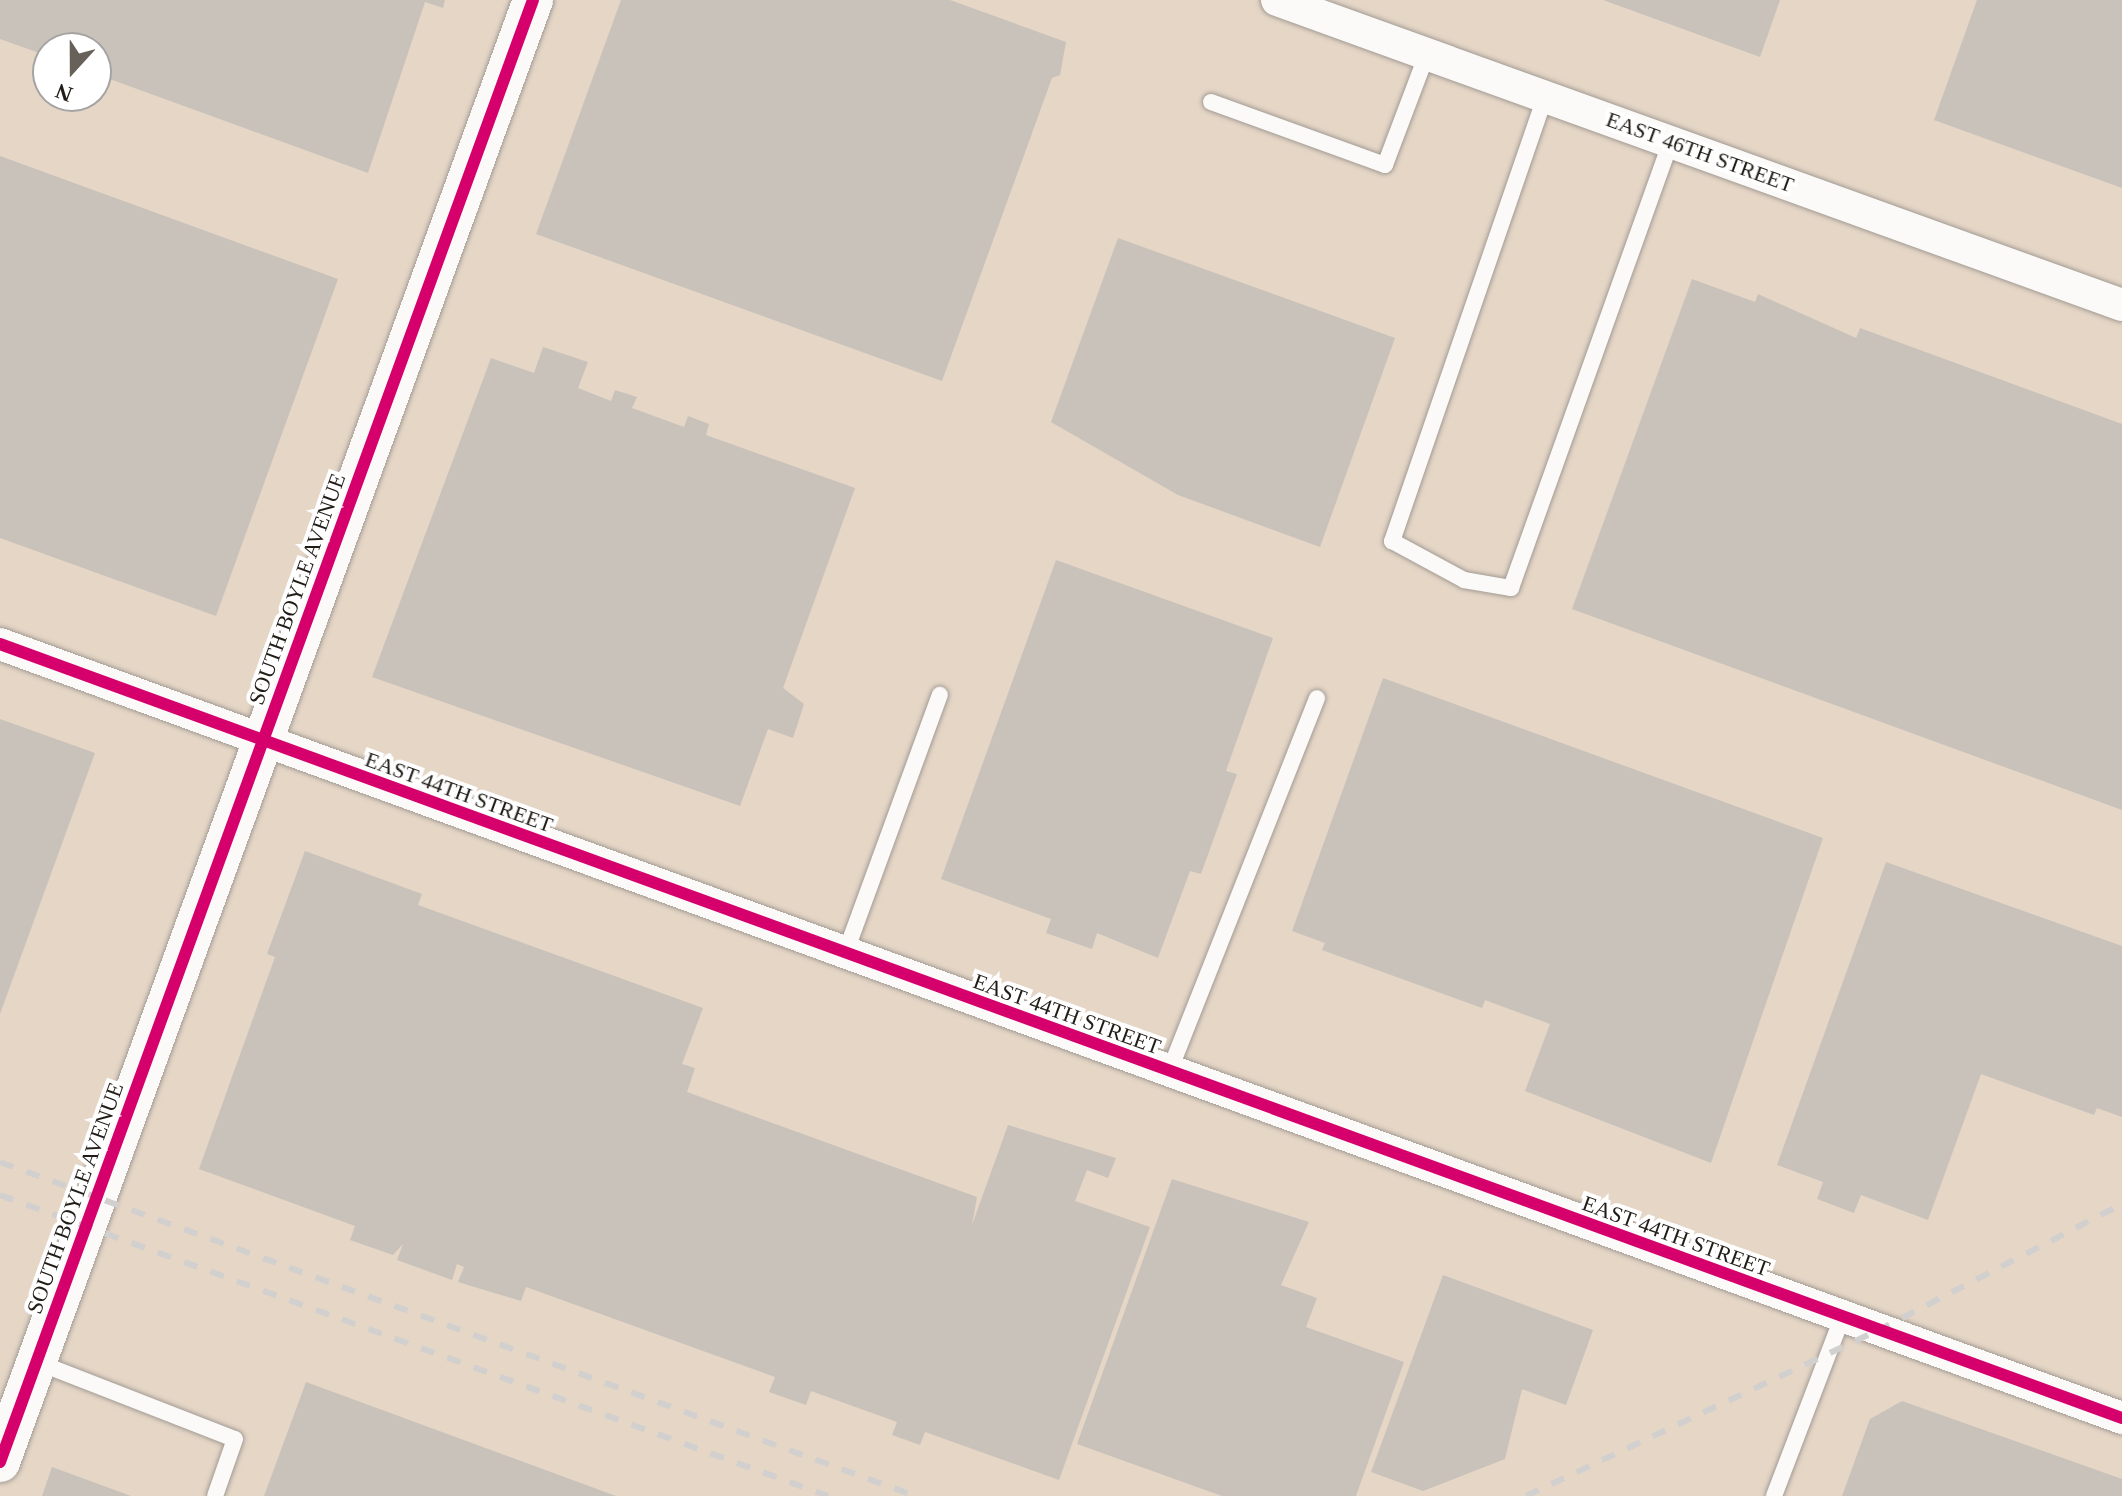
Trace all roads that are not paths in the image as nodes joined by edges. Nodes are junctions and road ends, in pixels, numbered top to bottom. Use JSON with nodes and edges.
{"nodes":[{"id":1,"x":533,"y":0,"type":"edge"},
{"id":2,"x":1277,"y":0,"type":"edge"},
{"id":3,"x":1427,"y":54,"type":"junction"},
{"id":4,"x":1545,"y":97,"type":"junction"},
{"id":5,"x":1211,"y":102,"type":"dead end"},
{"id":6,"x":1671,"y":142,"type":"junction"},
{"id":7,"x":2122,"y":305,"type":"edge"},
{"id":8,"x":0,"y":644,"type":"edge"},
{"id":9,"x":940,"y":695,"type":"dead end"},
{"id":10,"x":1317,"y":698,"type":"dead end"},
{"id":11,"x":263,"y":741,"type":"junction"},
{"id":12,"x":845,"y":954,"type":"junction"},
{"id":13,"x":1169,"y":1072,"type":"junction"},
{"id":14,"x":1842,"y":1318,"type":"junction"},
{"id":15,"x":37,"y":1362,"type":"junction"},
{"id":16,"x":2122,"y":1418,"type":"edge"},
{"id":17,"x":0,"y":1462,"type":"edge"},
{"id":18,"x":215,"y":1496,"type":"edge"},
{"id":19,"x":1774,"y":1496,"type":"edge"}],
"edges":[{"from":1,"to":11,"type":"street","name":"SOUTH BOYLE AVENUE"},
{"from":2,"to":3,"type":"street","name":"EAST 46TH STREET"},
{"from":3,"to":4,"type":"street","name":"EAST 46TH STREET"},
{"from":3,"to":5,"type":"lane"},
{"from":4,"to":6,"type":"street","name":"EAST 46TH STREET"},
{"from":4,"to":6,"type":"lane"},
{"from":6,"to":7,"type":"street","name":"EAST 46TH STREET"},
{"from":8,"to":11,"type":"street","name":"EAST 44TH STREET"},
{"from":9,"to":12,"type":"lane"},
{"from":10,"to":13,"type":"lane"},
{"from":11,"to":12,"type":"street","name":"EAST 44TH STREET"},
{"from":11,"to":15,"type":"street","name":"SOUTH BOYLE AVENUE"},
{"from":12,"to":13,"type":"street","name":"EAST 44TH STREET"},
{"from":13,"to":14,"type":"street","name":"EAST 44TH STREET"},
{"from":14,"to":16,"type":"street","name":"EAST 44TH STREET"},
{"from":14,"to":19,"type":"lane"},
{"from":15,"to":17,"type":"street","name":"SOUTH BOYLE AVENUE"},
{"from":15,"to":18,"type":"lane"}]}
